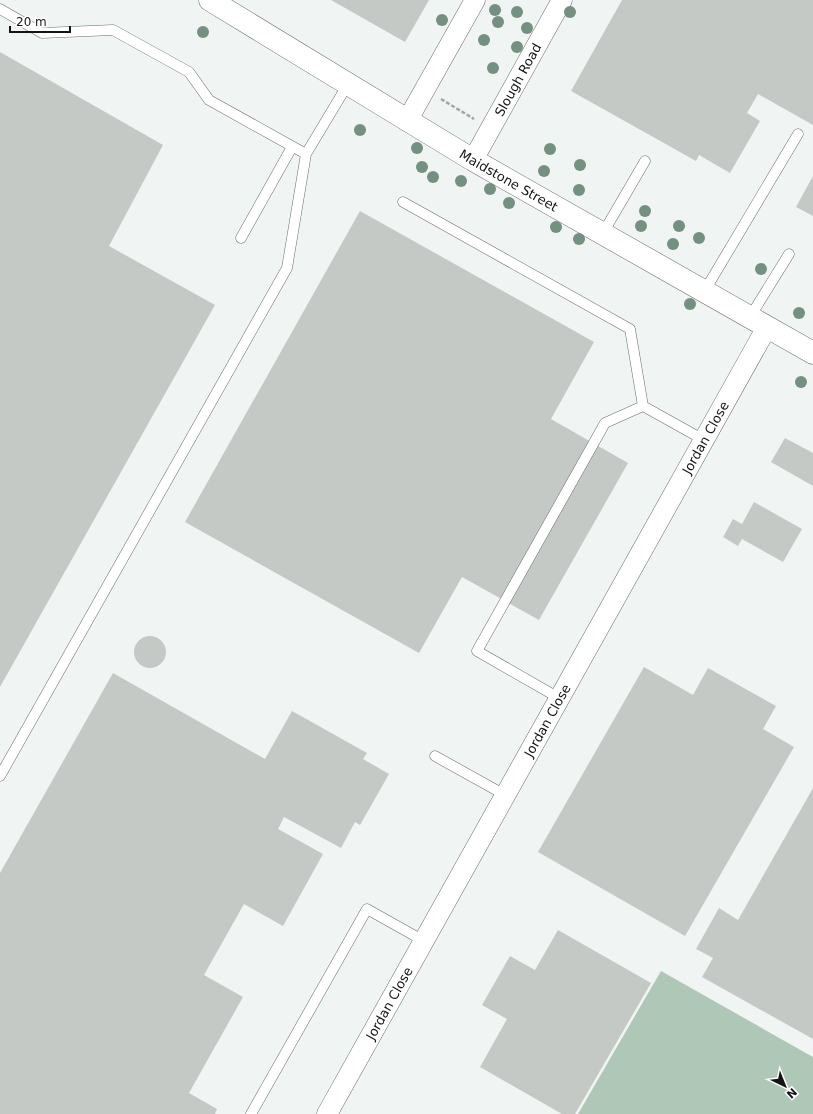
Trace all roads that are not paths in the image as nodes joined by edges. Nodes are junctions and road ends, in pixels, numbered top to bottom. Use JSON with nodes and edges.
{"nodes":[{"id":1,"x":210,"y":0,"type":"edge"},
{"id":2,"x":475,"y":0,"type":"edge"},
{"id":3,"x":562,"y":0,"type":"edge"},
{"id":4,"x":0,"y":9,"type":"edge"},
{"id":5,"x":348,"y":84,"type":"junction"},
{"id":6,"x":407,"y":121,"type":"junction"},
{"id":7,"x":798,"y":134,"type":"dead end"},
{"id":8,"x":292,"y":147,"type":"junction"},
{"id":9,"x":306,"y":154,"type":"junction"},
{"id":10,"x":473,"y":160,"type":"junction"},
{"id":11,"x":645,"y":161,"type":"dead end"},
{"id":12,"x":404,"y":202,"type":"dead end"},
{"id":13,"x":603,"y":234,"type":"junction"},
{"id":14,"x":241,"y":238,"type":"dead end"},
{"id":15,"x":789,"y":254,"type":"dead end"},
{"id":16,"x":704,"y":292,"type":"junction"},
{"id":17,"x":758,"y":322,"type":"junction"},
{"id":18,"x":813,"y":353,"type":"edge"},
{"id":19,"x":643,"y":406,"type":"junction"},
{"id":20,"x":704,"y":440,"type":"junction"},
{"id":21,"x":559,"y":698,"type":"junction"},
{"id":22,"x":434,"y":756,"type":"dead end"},
{"id":23,"x":0,"y":776,"type":"edge"},
{"id":24,"x":505,"y":795,"type":"junction"},
{"id":25,"x":424,"y":941,"type":"junction"},
{"id":26,"x":251,"y":1114,"type":"edge"},
{"id":27,"x":327,"y":1114,"type":"edge"}],
"edges":[{"from":1,"to":5,"type":"main road","name":"Maidstone Street"},
{"from":2,"to":6,"type":"street"},
{"from":3,"to":10,"type":"street","name":"Slough Road"},
{"from":4,"to":8,"type":"lane"},
{"from":5,"to":6,"type":"main road","name":"Maidstone Street"},
{"from":5,"to":9,"type":"lane"},
{"from":6,"to":10,"type":"main road","name":"Maidstone Street"},
{"from":7,"to":16,"type":"lane"},
{"from":8,"to":9,"type":"lane"},
{"from":8,"to":14,"type":"lane"},
{"from":9,"to":23,"type":"lane"},
{"from":10,"to":13,"type":"main road","name":"Maidstone Street"},
{"from":11,"to":13,"type":"lane"},
{"from":12,"to":19,"type":"lane"},
{"from":13,"to":16,"type":"main road","name":"Maidstone Street"},
{"from":15,"to":17,"type":"lane"},
{"from":16,"to":17,"type":"main road","name":"Maidstone Street"},
{"from":17,"to":18,"type":"main road","name":"Maidstone Street"},
{"from":17,"to":20,"type":"street","name":"Jordan Close"},
{"from":19,"to":20,"type":"lane"},
{"from":19,"to":21,"type":"lane"},
{"from":20,"to":21,"type":"street","name":"Jordan Close"},
{"from":21,"to":24,"type":"street","name":"Jordan Close"},
{"from":22,"to":24,"type":"lane"},
{"from":24,"to":25,"type":"street","name":"Jordan Close"},
{"from":25,"to":26,"type":"lane"},
{"from":25,"to":27,"type":"street","name":"Jordan Close"}]}
